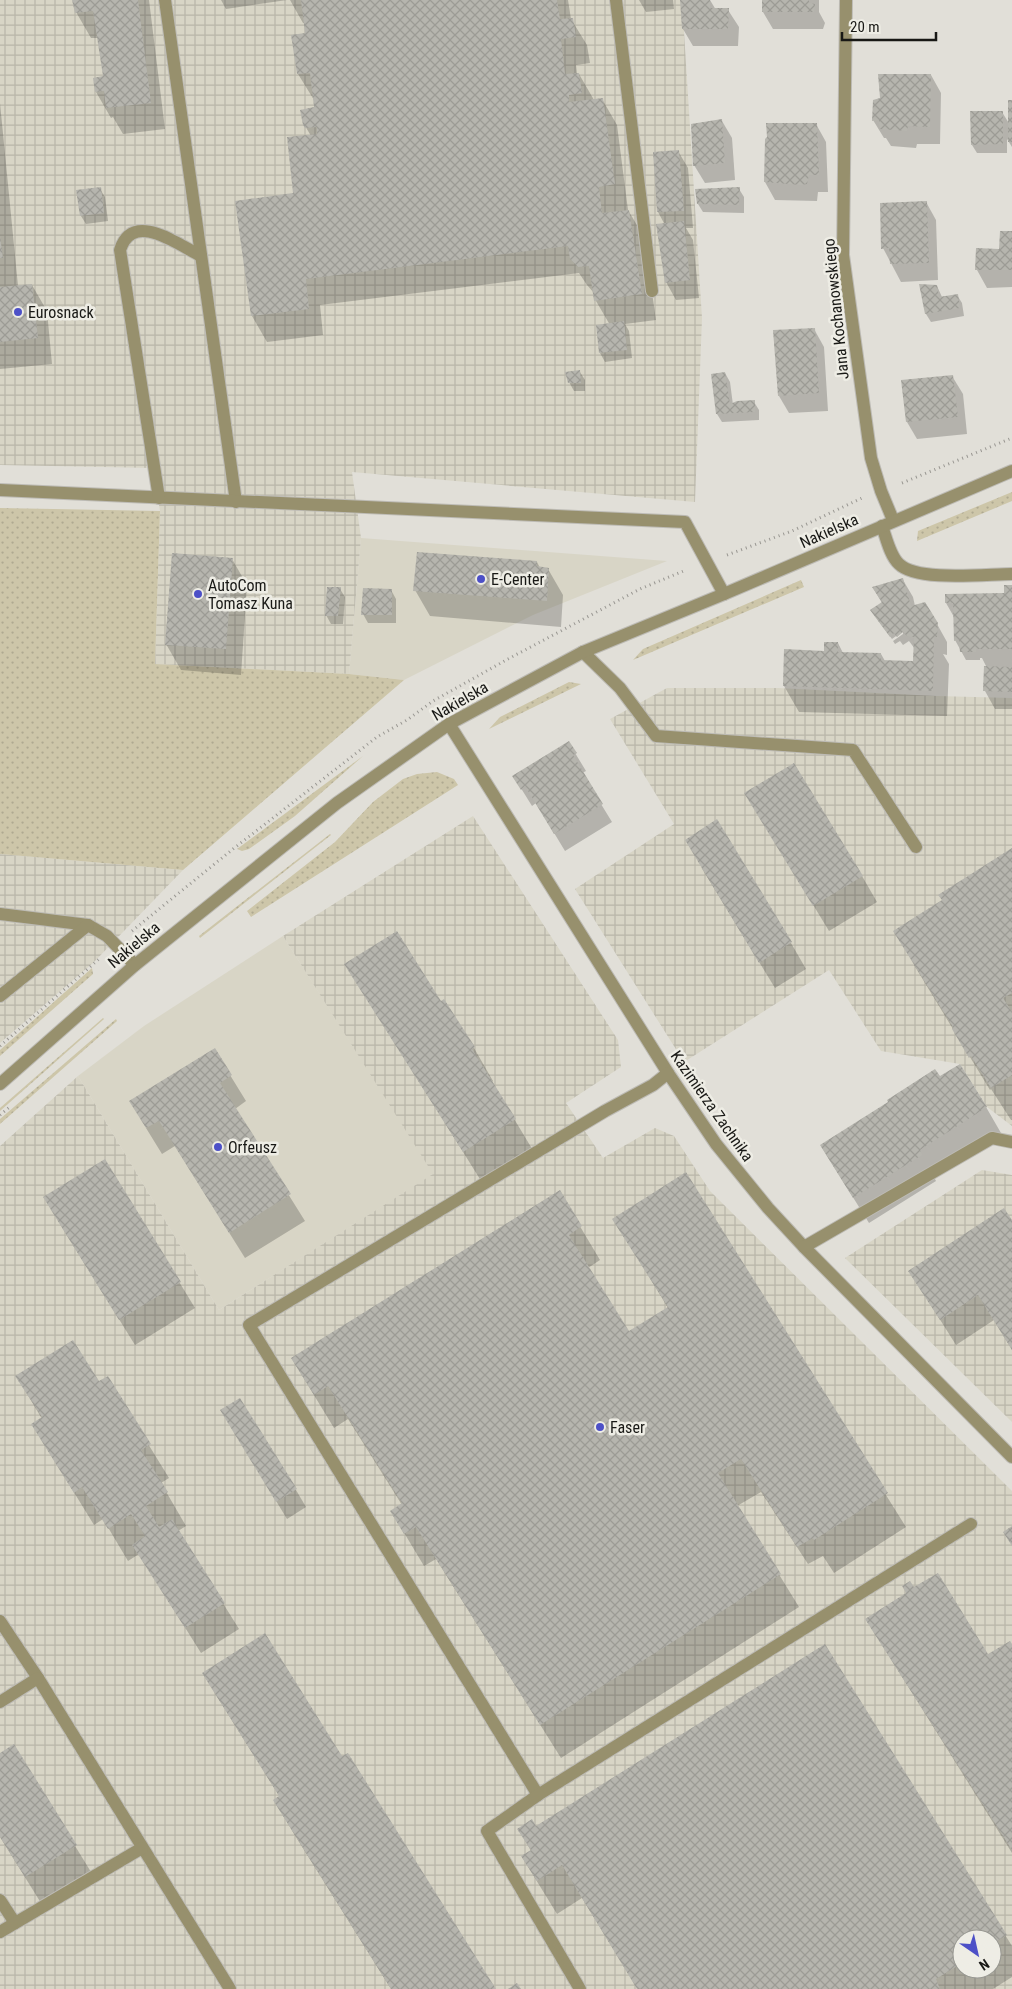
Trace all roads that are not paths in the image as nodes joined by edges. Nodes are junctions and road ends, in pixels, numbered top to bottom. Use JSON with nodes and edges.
{"nodes":[{"id":1,"x":165,"y":0,"type":"edge"},
{"id":2,"x":616,"y":0,"type":"edge"},
{"id":3,"x":846,"y":0,"type":"edge"},
{"id":4,"x":201,"y":256,"type":"junction"},
{"id":5,"x":652,"y":291,"type":"dead end"},
{"id":6,"x":1012,"y":471,"type":"edge"},
{"id":7,"x":0,"y":490,"type":"edge"},
{"id":8,"x":159,"y":498,"type":"junction"},
{"id":9,"x":236,"y":502,"type":"junction"},
{"id":10,"x":888,"y":523,"type":"junction"},
{"id":11,"x":1012,"y":574,"type":"edge"},
{"id":12,"x":724,"y":594,"type":"junction"},
{"id":13,"x":583,"y":652,"type":"junction"},
{"id":14,"x":449,"y":724,"type":"junction"},
{"id":15,"x":916,"y":847,"type":"dead end"},
{"id":16,"x":0,"y":914,"type":"edge"},
{"id":17,"x":88,"y":926,"type":"junction"},
{"id":18,"x":135,"y":965,"type":"junction"},
{"id":19,"x":0,"y":996,"type":"edge"},
{"id":20,"x":668,"y":1073,"type":"junction"},
{"id":21,"x":0,"y":1084,"type":"edge"},
{"id":22,"x":1012,"y":1142,"type":"edge"},
{"id":23,"x":804,"y":1247,"type":"junction"},
{"id":24,"x":1012,"y":1457,"type":"edge"},
{"id":25,"x":971,"y":1524,"type":"dead end"},
{"id":26,"x":0,"y":1621,"type":"edge"},
{"id":27,"x":38,"y":1678,"type":"junction"},
{"id":28,"x":0,"y":1702,"type":"edge"},
{"id":29,"x":538,"y":1795,"type":"junction"},
{"id":30,"x":142,"y":1848,"type":"junction"},
{"id":31,"x":0,"y":1900,"type":"edge"},
{"id":32,"x":15,"y":1923,"type":"junction"},
{"id":33,"x":0,"y":1932,"type":"edge"},
{"id":34,"x":230,"y":1989,"type":"edge"},
{"id":35,"x":580,"y":1989,"type":"edge"}],
"edges":[{"from":1,"to":4,"type":"street"},
{"from":2,"to":5,"type":"street"},
{"from":3,"to":10,"type":"street","name":"Jana Kochanowskiego"},
{"from":4,"to":8,"type":"street"},
{"from":4,"to":9,"type":"street"},
{"from":6,"to":10,"type":"street","name":"Nakielska"},
{"from":7,"to":8,"type":"street"},
{"from":8,"to":9,"type":"street"},
{"from":9,"to":12,"type":"street"},
{"from":10,"to":11,"type":"street","name":"Jana Kochanowskiego"},
{"from":10,"to":12,"type":"street","name":"Nakielska"},
{"from":12,"to":13,"type":"street","name":"Nakielska"},
{"from":13,"to":14,"type":"street","name":"Nakielska"},
{"from":13,"to":15,"type":"street"},
{"from":14,"to":18,"type":"street","name":"Nakielska"},
{"from":14,"to":20,"type":"street","name":"Kazimierza Zachnika"},
{"from":16,"to":17,"type":"street"},
{"from":17,"to":18,"type":"street"},
{"from":17,"to":19,"type":"street"},
{"from":18,"to":21,"type":"street","name":"Nakielska"},
{"from":20,"to":23,"type":"street","name":"Kazimierza Zachnika"},
{"from":20,"to":29,"type":"street"},
{"from":22,"to":23,"type":"street"},
{"from":23,"to":24,"type":"street","name":"Kazimierza Zachnika"},
{"from":25,"to":29,"type":"street"},
{"from":26,"to":27,"type":"street"},
{"from":27,"to":28,"type":"street"},
{"from":27,"to":30,"type":"street"},
{"from":29,"to":35,"type":"street"},
{"from":30,"to":32,"type":"street"},
{"from":30,"to":34,"type":"street"},
{"from":31,"to":32,"type":"street"},
{"from":32,"to":33,"type":"street"}]}
